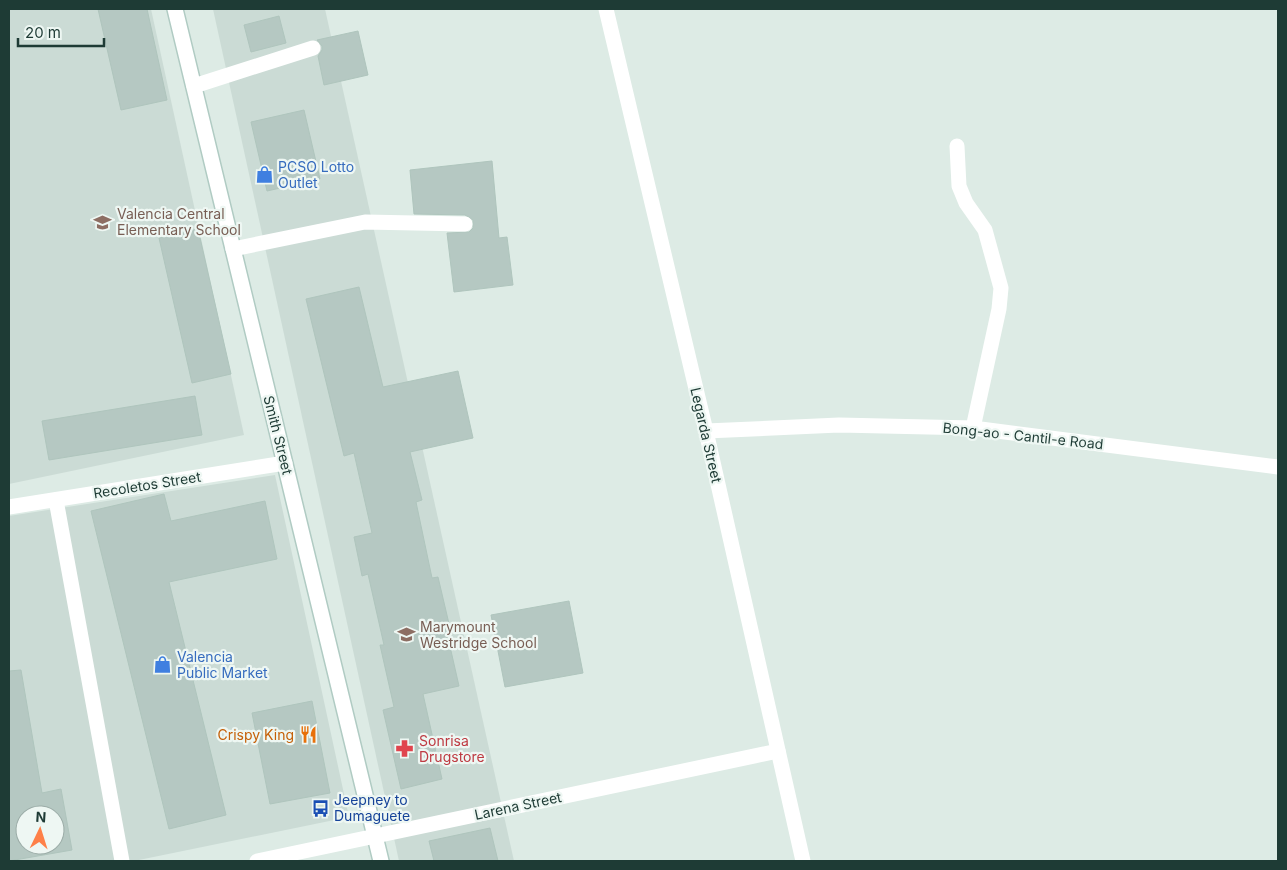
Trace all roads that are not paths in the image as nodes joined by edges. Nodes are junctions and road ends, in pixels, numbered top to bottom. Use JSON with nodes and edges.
{"nodes":[{"id":1,"x":175,"y":9,"type":"edge"},
{"id":2,"x":606,"y":9,"type":"edge"},
{"id":3,"x":312,"y":48,"type":"dead end"},
{"id":4,"x":194,"y":86,"type":"junction"},
{"id":5,"x":957,"y":146,"type":"dead end"},
{"id":6,"x":465,"y":224,"type":"dead end"},
{"id":7,"x":233,"y":249,"type":"junction"},
{"id":8,"x":973,"y":428,"type":"junction"},
{"id":9,"x":706,"y":431,"type":"junction"},
{"id":10,"x":285,"y":464,"type":"junction"},
{"id":11,"x":1278,"y":467,"type":"edge"},
{"id":12,"x":56,"y":500,"type":"junction"},
{"id":13,"x":9,"y":507,"type":"edge"},
{"id":14,"x":778,"y":751,"type":"junction"},
{"id":15,"x":375,"y":836,"type":"junction"},
{"id":16,"x":122,"y":861,"type":"edge"},
{"id":17,"x":260,"y":861,"type":"edge"},
{"id":18,"x":381,"y":861,"type":"edge"},
{"id":19,"x":803,"y":861,"type":"edge"}],
"edges":[{"from":1,"to":4,"type":"street","name":"Smith Street"},
{"from":2,"to":9,"type":"street","name":"Legarda Street"},
{"from":3,"to":4,"type":"street"},
{"from":4,"to":7,"type":"street","name":"Smith Street"},
{"from":5,"to":8,"type":"street"},
{"from":6,"to":7,"type":"street"},
{"from":7,"to":10,"type":"street","name":"Smith Street"},
{"from":8,"to":9,"type":"street","name":"Bong-ao - Cantil-e Road"},
{"from":8,"to":11,"type":"street","name":"Bong-ao - Cantil-e Road"},
{"from":9,"to":14,"type":"street","name":"Legarda Street"},
{"from":10,"to":12,"type":"street","name":"Recoletos Street"},
{"from":10,"to":15,"type":"street","name":"Smith Street"},
{"from":12,"to":13,"type":"street","name":"Recoletos Street"},
{"from":12,"to":16,"type":"street"},
{"from":14,"to":15,"type":"street","name":"Larena Street"},
{"from":14,"to":19,"type":"street","name":"Legarda Street"},
{"from":15,"to":17,"type":"street","name":"Larena Street"},
{"from":15,"to":18,"type":"street","name":"Smith Street"}]}
